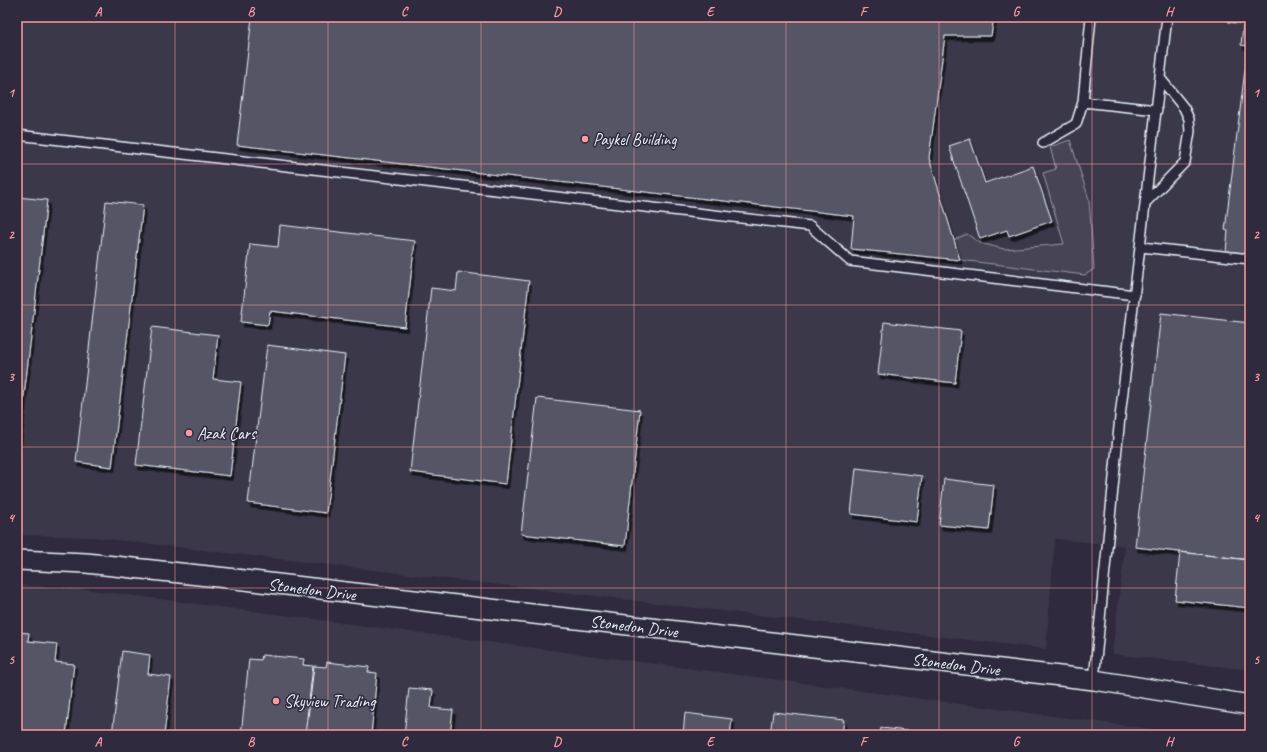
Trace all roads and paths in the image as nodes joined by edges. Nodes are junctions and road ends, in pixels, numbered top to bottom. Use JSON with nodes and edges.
{"nodes":[{"id":1,"x":1091,"y":17,"type":"edge"},
{"id":2,"x":1167,"y":17,"type":"edge"},
{"id":3,"x":1232,"y":17,"type":"edge"},
{"id":4,"x":1244,"y":18,"type":"dead end"},
{"id":5,"x":1160,"y":78,"type":"junction"},
{"id":6,"x":1083,"y":102,"type":"junction"},
{"id":7,"x":1157,"y":110,"type":"junction"},
{"id":8,"x":17,"y":135,"type":"edge"},
{"id":9,"x":1043,"y":143,"type":"dead end"},
{"id":10,"x":1146,"y":202,"type":"junction"},
{"id":11,"x":1141,"y":247,"type":"junction"},
{"id":12,"x":1250,"y":259,"type":"edge"},
{"id":13,"x":1135,"y":296,"type":"junction"},
{"id":14,"x":17,"y":560,"type":"edge"},
{"id":15,"x":1094,"y":680,"type":"junction"},
{"id":16,"x":1250,"y":705,"type":"edge"}],
"edges":[{"from":1,"to":6,"type":"lane"},
{"from":2,"to":5,"type":"lane"},
{"from":3,"to":4,"type":"lane"},
{"from":5,"to":7,"type":"lane"},
{"from":5,"to":10,"type":"lane"},
{"from":6,"to":7,"type":"lane"},
{"from":6,"to":9,"type":"lane"},
{"from":7,"to":10,"type":"lane"},
{"from":8,"to":13,"type":"lane"},
{"from":10,"to":11,"type":"lane"},
{"from":11,"to":12,"type":"lane"},
{"from":11,"to":13,"type":"lane"},
{"from":13,"to":15,"type":"lane"},
{"from":14,"to":15,"type":"street","name":"Stonedon Drive"},
{"from":15,"to":16,"type":"street","name":"Stonedon Drive"}]}
